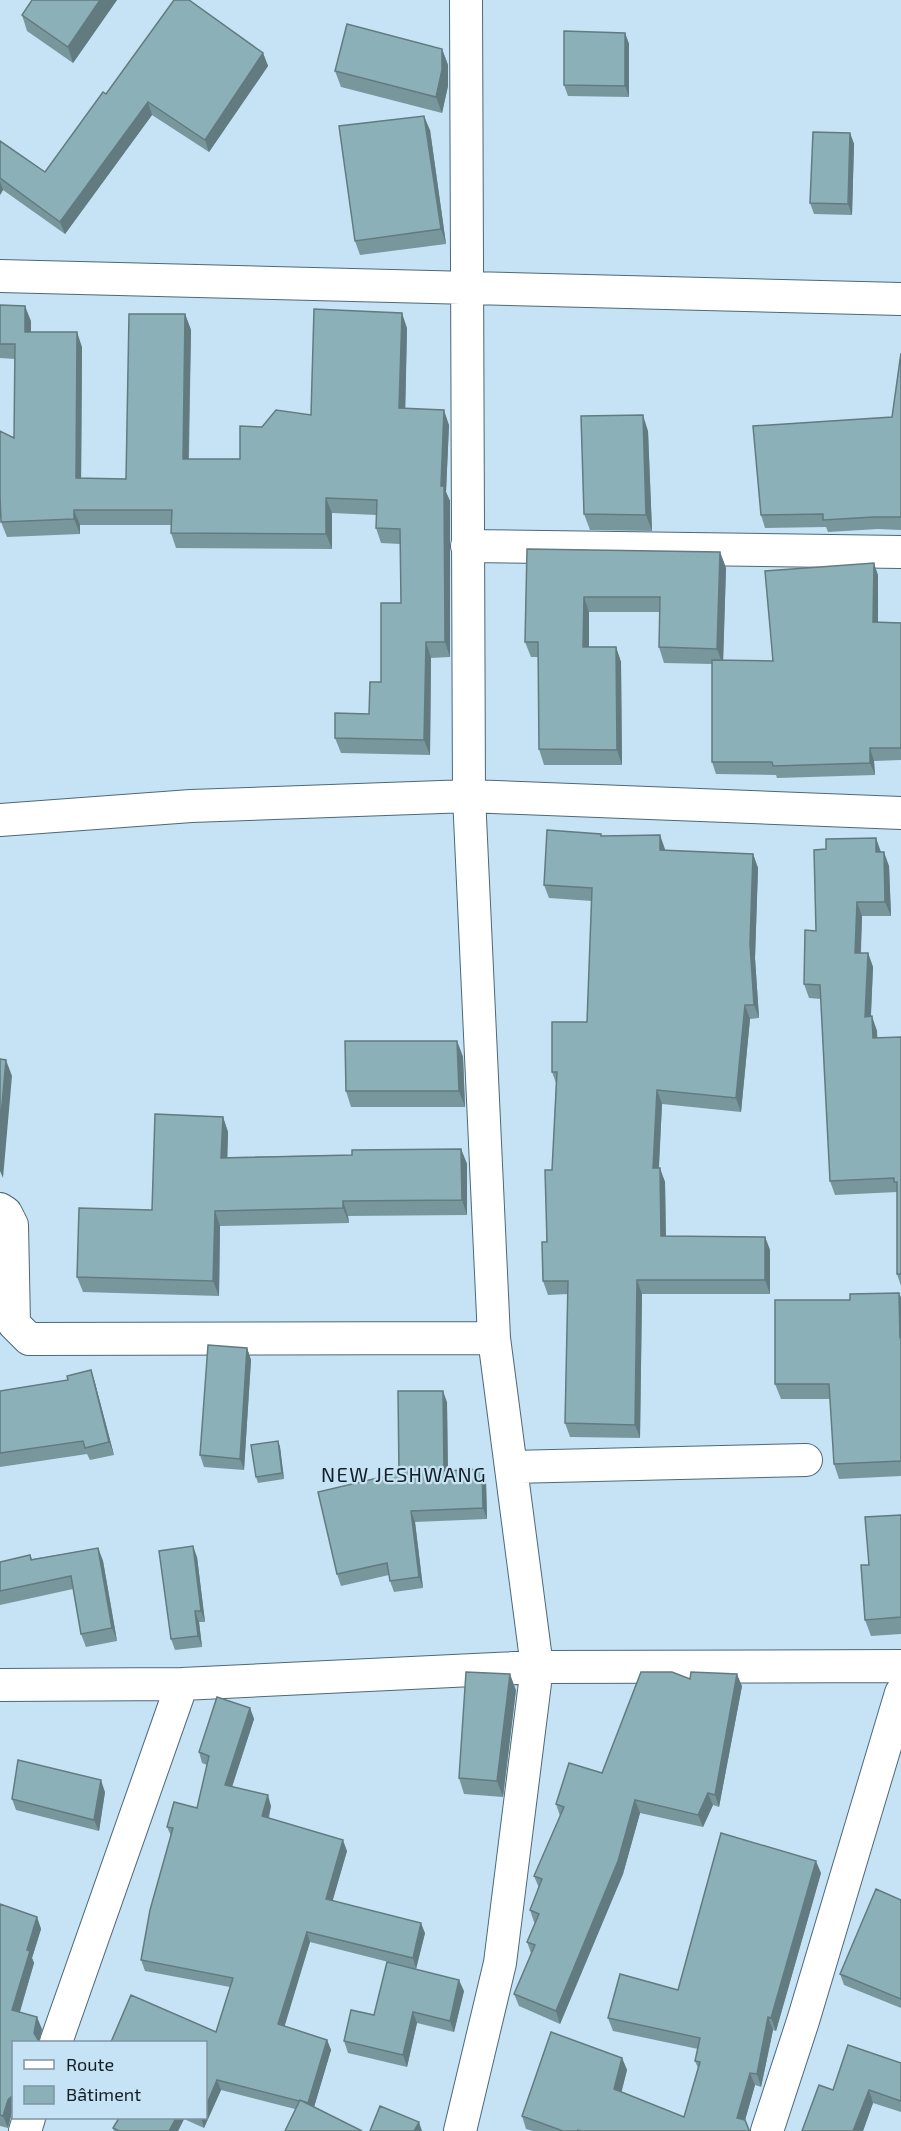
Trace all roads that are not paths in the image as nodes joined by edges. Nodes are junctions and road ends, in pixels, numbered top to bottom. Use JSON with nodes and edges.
{"nodes":[{"id":1,"x":466,"y":0,"type":"edge"},
{"id":2,"x":0,"y":276,"type":"edge"},
{"id":3,"x":466,"y":290,"type":"junction"},
{"id":4,"x":901,"y":299,"type":"edge"},
{"id":5,"x":468,"y":546,"type":"junction"},
{"id":6,"x":901,"y":552,"type":"edge"},
{"id":7,"x":469,"y":796,"type":"junction"},
{"id":8,"x":901,"y":813,"type":"edge"},
{"id":9,"x":0,"y":820,"type":"edge"},
{"id":10,"x":0,"y":1209,"type":"edge"},
{"id":11,"x":494,"y":1338,"type":"junction"},
{"id":12,"x":806,"y":1460,"type":"dead end"},
{"id":13,"x":511,"y":1467,"type":"junction"},
{"id":14,"x":901,"y":1666,"type":"edge"},
{"id":15,"x":537,"y":1667,"type":"junction"},
{"id":16,"x":182,"y":1684,"type":"junction"},
{"id":17,"x":0,"y":1685,"type":"edge"},
{"id":18,"x":901,"y":1693,"type":"edge"},
{"id":19,"x":57,"y":2041,"type":"edge"},
{"id":20,"x":460,"y":2131,"type":"edge"},
{"id":21,"x":767,"y":2131,"type":"edge"}],
"edges":[{"from":1,"to":3,"type":"street"},
{"from":2,"to":3,"type":"street"},
{"from":3,"to":4,"type":"street"},
{"from":3,"to":5,"type":"street"},
{"from":5,"to":6,"type":"street"},
{"from":5,"to":7,"type":"street"},
{"from":7,"to":8,"type":"street"},
{"from":7,"to":9,"type":"street"},
{"from":7,"to":11,"type":"street"},
{"from":10,"to":11,"type":"street"},
{"from":11,"to":13,"type":"street"},
{"from":12,"to":13,"type":"street"},
{"from":13,"to":15,"type":"street"},
{"from":14,"to":15,"type":"street"},
{"from":15,"to":16,"type":"street"},
{"from":15,"to":20,"type":"street"},
{"from":16,"to":17,"type":"street"},
{"from":16,"to":19,"type":"street"},
{"from":18,"to":21,"type":"street"}]}
